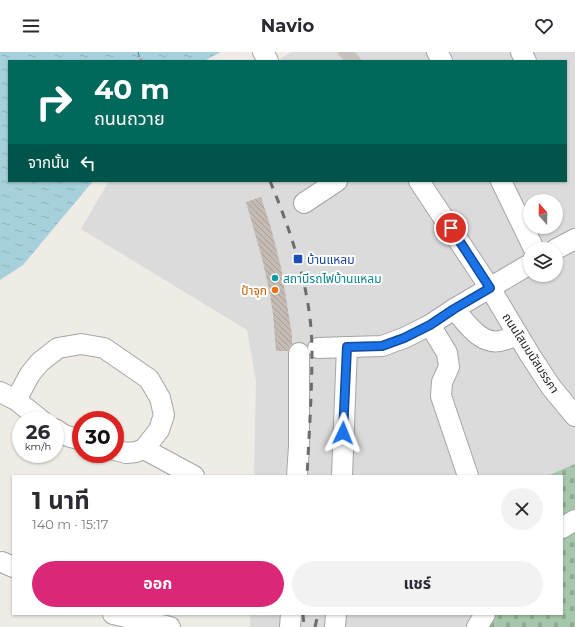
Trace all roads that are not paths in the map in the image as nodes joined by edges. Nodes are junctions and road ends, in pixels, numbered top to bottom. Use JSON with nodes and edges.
{"nodes":[{"id":1,"x":335,"y":182,"type":"edge"},
{"id":2,"x":420,"y":182,"type":"edge"},
{"id":3,"x":501,"y":182,"type":"edge"},
{"id":4,"x":304,"y":203,"type":"dead end"},
{"id":5,"x":575,"y":239,"type":"edge"},
{"id":6,"x":531,"y":242,"type":"edge"},
{"id":7,"x":563,"y":245,"type":"edge"},
{"id":8,"x":523,"y":268,"type":"edge"},
{"id":9,"x":490,"y":288,"type":"junction"},
{"id":10,"x":454,"y":309,"type":"junction"},
{"id":11,"x":430,"y":325,"type":"junction"},
{"id":12,"x":518,"y":335,"type":"junction"},
{"id":13,"x":347,"y":347,"type":"junction"},
{"id":14,"x":8,"y":396,"type":"edge"},
{"id":15,"x":29,"y":411,"type":"edge"},
{"id":16,"x":575,"y":416,"type":"edge"},
{"id":17,"x":144,"y":449,"type":"junction"},
{"id":18,"x":124,"y":452,"type":"edge"},
{"id":19,"x":192,"y":475,"type":"edge"},
{"id":20,"x":298,"y":475,"type":"edge"},
{"id":21,"x":342,"y":475,"type":"edge"},
{"id":22,"x":468,"y":475,"type":"edge"},
{"id":23,"x":575,"y":520,"type":"edge"},
{"id":24,"x":563,"y":527,"type":"edge"},
{"id":25,"x":291,"y":615,"type":"edge"},
{"id":26,"x":336,"y":615,"type":"edge"},
{"id":27,"x":484,"y":615,"type":"edge"},
{"id":28,"x":123,"y":620,"type":"edge"},
{"id":29,"x":170,"y":627,"type":"edge"},
{"id":30,"x":290,"y":627,"type":"edge"},
{"id":31,"x":335,"y":627,"type":"edge"},
{"id":32,"x":477,"y":627,"type":"edge"}],
"edges":[{"from":1,"to":4,"type":"street"},
{"from":2,"to":9,"type":"street","name":"ถนนโสมมนัสมรรคา"},
{"from":3,"to":6,"type":"street"},
{"from":5,"to":7,"type":"street"},
{"from":8,"to":9,"type":"street"},
{"from":9,"to":10,"type":"street"},
{"from":9,"to":12,"type":"street","name":"ถนนโสมมนัสมรรคา"},
{"from":10,"to":11,"type":"street"},
{"from":10,"to":12,"type":"street"},
{"from":11,"to":13,"type":"street"},
{"from":11,"to":22,"type":"street"},
{"from":12,"to":16,"type":"street","name":"ถนนโสมมนัสมรรคา"},
{"from":13,"to":20,"type":"street"},
{"from":13,"to":21,"type":"street"},
{"from":14,"to":15,"type":"street"},
{"from":14,"to":17,"type":"street"},
{"from":17,"to":18,"type":"street"},
{"from":17,"to":19,"type":"street"},
{"from":23,"to":24,"type":"street"},
{"from":25,"to":30,"type":"street"},
{"from":26,"to":31,"type":"street"},
{"from":27,"to":32,"type":"street"},
{"from":28,"to":29,"type":"street"}]}
